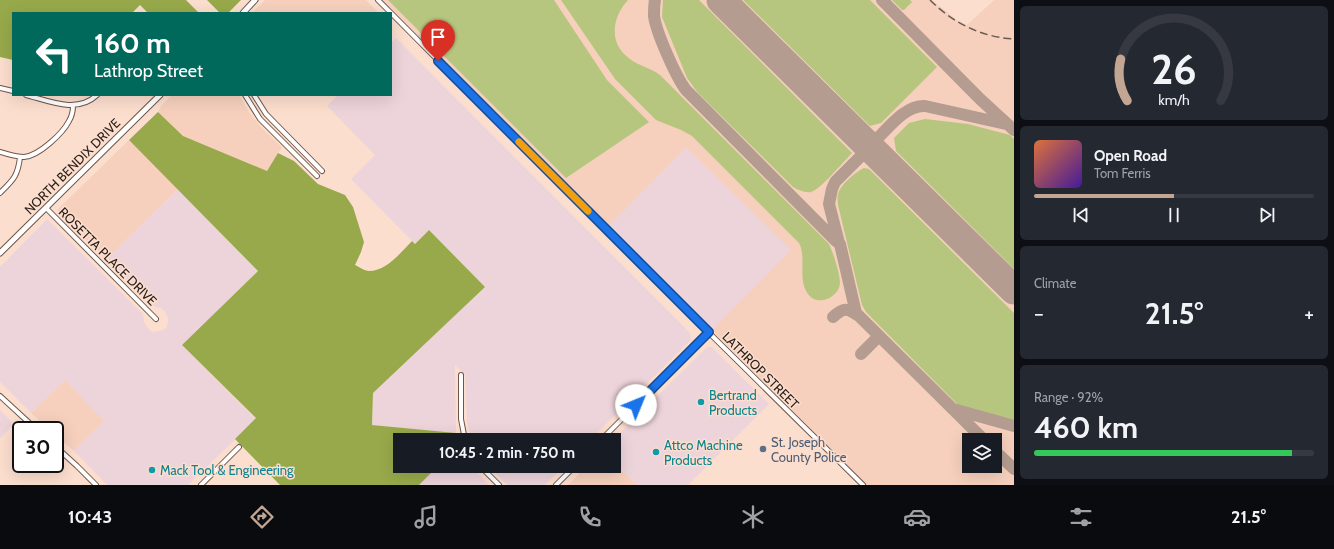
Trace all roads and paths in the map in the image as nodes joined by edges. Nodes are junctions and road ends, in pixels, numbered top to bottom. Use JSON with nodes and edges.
{"nodes":[{"id":1,"x":255,"y":0,"type":"edge"},
{"id":2,"x":378,"y":0,"type":"edge"},
{"id":3,"x":244,"y":12,"type":"edge"},
{"id":4,"x":390,"y":12,"type":"edge"},
{"id":5,"x":392,"y":14,"type":"edge"},
{"id":6,"x":0,"y":88,"type":"edge"},
{"id":7,"x":12,"y":91,"type":"edge"},
{"id":8,"x":30,"y":96,"type":"edge"},
{"id":9,"x":95,"y":96,"type":"edge"},
{"id":10,"x":159,"y":96,"type":"edge"},
{"id":11,"x":246,"y":96,"type":"edge"},
{"id":12,"x":255,"y":96,"type":"edge"},
{"id":13,"x":73,"y":106,"type":"junction"},
{"id":14,"x":0,"y":152,"type":"edge"},
{"id":15,"x":20,"y":157,"type":"junction"},
{"id":16,"x":322,"y":171,"type":"dead end"},
{"id":17,"x":317,"y":176,"type":"dead end"},
{"id":18,"x":0,"y":193,"type":"edge"},
{"id":19,"x":46,"y":208,"type":"junction"},
{"id":20,"x":0,"y":253,"type":"edge"},
{"id":21,"x":156,"y":319,"type":"dead end"},
{"id":22,"x":709,"y":332,"type":"junction"},
{"id":23,"x":461,"y":375,"type":"dead end"},
{"id":24,"x":0,"y":396,"type":"edge"},
{"id":25,"x":27,"y":421,"type":"edge"},
{"id":26,"x":464,"y":433,"type":"edge"},
{"id":27,"x":608,"y":433,"type":"edge"},
{"id":28,"x":238,"y":447,"type":"dead end"},
{"id":29,"x":64,"y":455,"type":"edge"},
{"id":30,"x":487,"y":473,"type":"edge"},
{"id":31,"x":568,"y":473,"type":"edge"},
{"id":32,"x":93,"y":484,"type":"edge"},
{"id":33,"x":201,"y":485,"type":"edge"},
{"id":34,"x":499,"y":485,"type":"edge"},
{"id":35,"x":556,"y":485,"type":"edge"},
{"id":36,"x":863,"y":485,"type":"edge"}],
"edges":[{"from":1,"to":3,"type":"street"},
{"from":2,"to":4,"type":"street","name":"LATHROP STREET"},
{"from":5,"to":22,"type":"street","name":"LATHROP STREET"},
{"from":6,"to":7,"type":"street"},
{"from":8,"to":13,"type":"street"},
{"from":9,"to":13,"type":"street"},
{"from":10,"to":19,"type":"street","name":"NORTH BENDIX DRIVE"},
{"from":11,"to":17,"type":"street"},
{"from":12,"to":16,"type":"street"},
{"from":13,"to":15,"type":"street"},
{"from":14,"to":15,"type":"street"},
{"from":15,"to":18,"type":"street"},
{"from":19,"to":20,"type":"street","name":"NORTH BENDIX DRIVE"},
{"from":19,"to":21,"type":"street","name":"ROSETTA PLACE DRIVE"},
{"from":22,"to":27,"type":"street"},
{"from":22,"to":36,"type":"street","name":"LATHROP STREET"},
{"from":23,"to":26,"type":"street"},
{"from":24,"to":25,"type":"street"},
{"from":28,"to":33,"type":"street"},
{"from":29,"to":32,"type":"street"},
{"from":30,"to":34,"type":"street"},
{"from":31,"to":35,"type":"street"}]}
